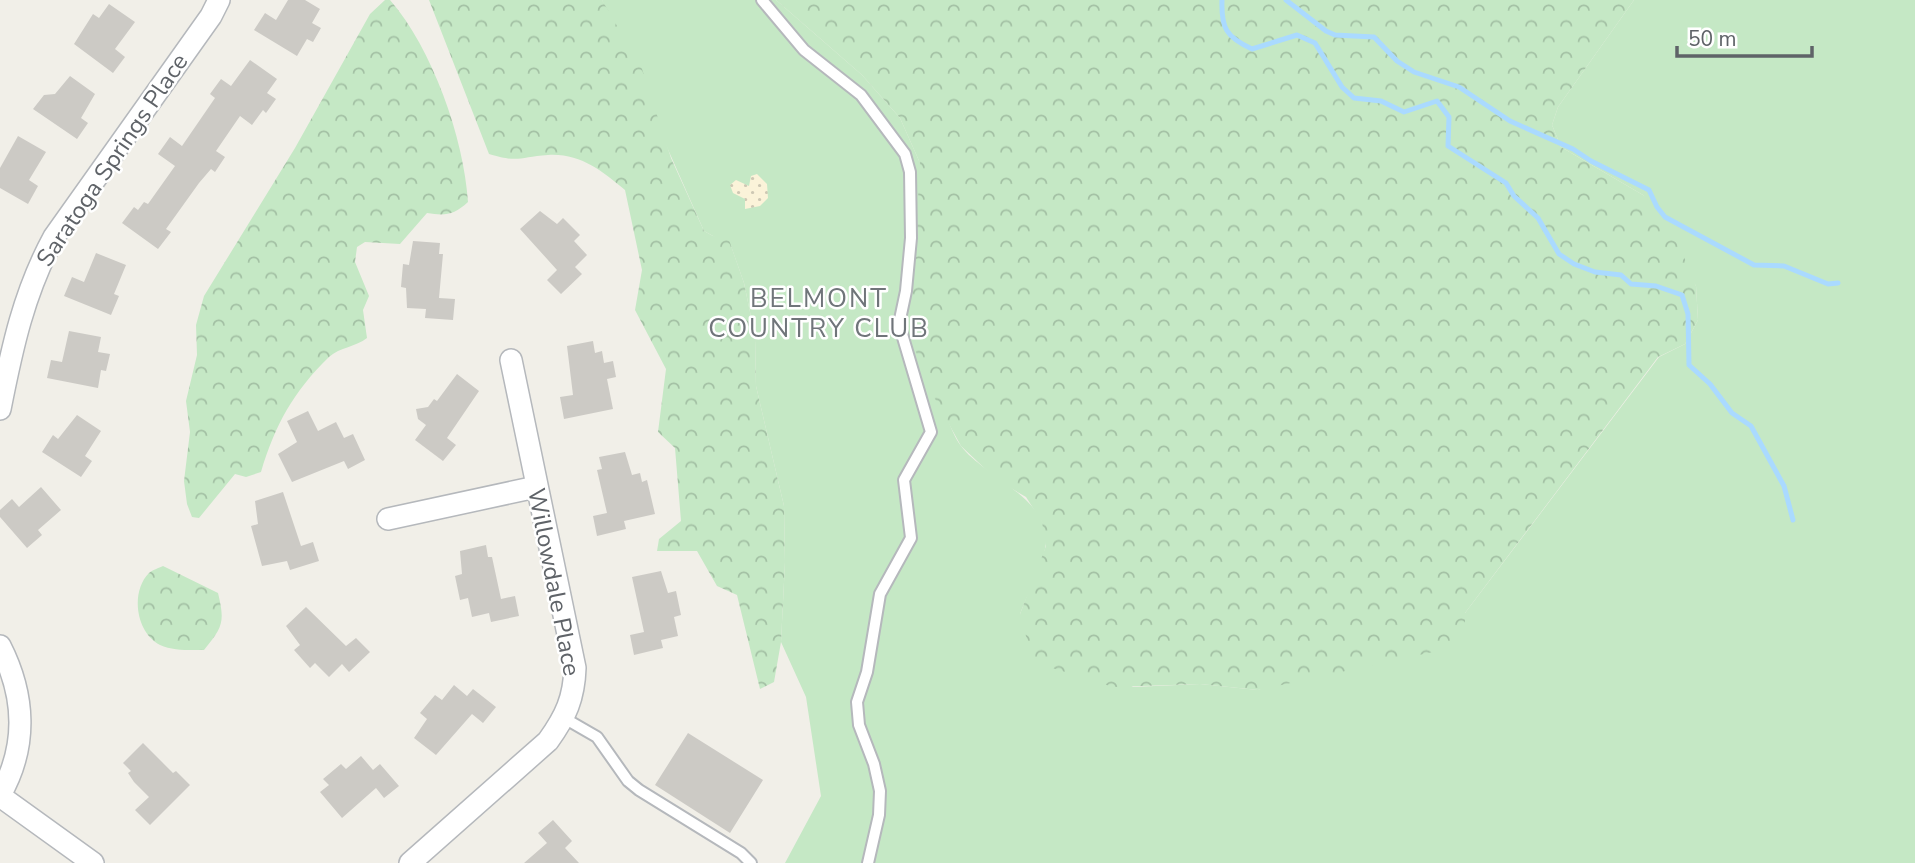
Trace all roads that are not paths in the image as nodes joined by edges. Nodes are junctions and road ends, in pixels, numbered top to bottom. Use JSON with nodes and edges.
{"nodes":[{"id":1,"x":219,"y":0,"type":"edge"},
{"id":2,"x":762,"y":0,"type":"edge"},
{"id":3,"x":511,"y":360,"type":"dead end"},
{"id":4,"x":0,"y":409,"type":"edge"},
{"id":5,"x":536,"y":487,"type":"junction"},
{"id":6,"x":388,"y":519,"type":"dead end"},
{"id":7,"x":0,"y":646,"type":"edge"},
{"id":8,"x":564,"y":718,"type":"junction"},
{"id":9,"x":0,"y":796,"type":"edge"},
{"id":10,"x":93,"y":863,"type":"edge"},
{"id":11,"x":410,"y":863,"type":"edge"},
{"id":12,"x":751,"y":863,"type":"edge"},
{"id":13,"x":868,"y":863,"type":"edge"}],
"edges":[{"from":1,"to":4,"type":"street","name":"Saratoga Springs Place"},
{"from":2,"to":13,"type":"lane"},
{"from":3,"to":5,"type":"street","name":"Willowdale Place"},
{"from":5,"to":6,"type":"street"},
{"from":5,"to":8,"type":"street","name":"Willowdale Place"},
{"from":7,"to":9,"type":"street"},
{"from":8,"to":11,"type":"street","name":"Willowdale Place"},
{"from":8,"to":12,"type":"lane"},
{"from":9,"to":10,"type":"street"}]}
